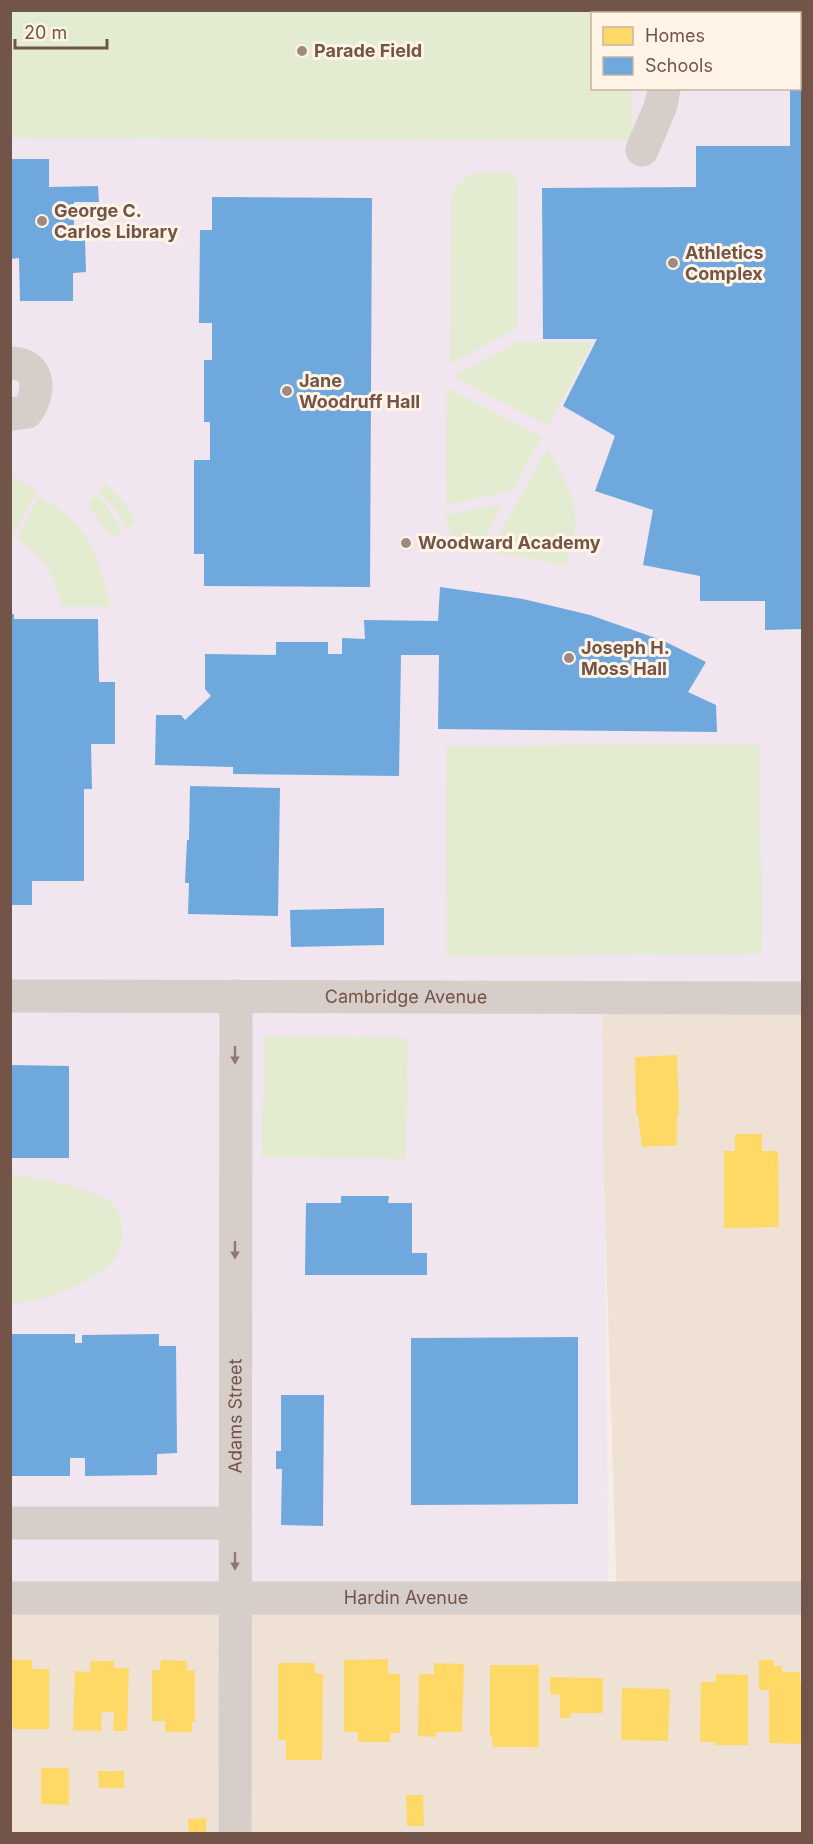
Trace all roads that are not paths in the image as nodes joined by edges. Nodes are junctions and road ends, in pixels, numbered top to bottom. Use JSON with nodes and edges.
{"nodes":[{"id":1,"x":664,"y":90,"type":"edge"},
{"id":2,"x":642,"y":150,"type":"dead end"},
{"id":3,"x":10,"y":363,"type":"edge"},
{"id":4,"x":10,"y":414,"type":"edge"},
{"id":5,"x":10,"y":996,"type":"edge"},
{"id":6,"x":236,"y":996,"type":"junction"},
{"id":7,"x":802,"y":998,"type":"edge"},
{"id":8,"x":10,"y":1522,"type":"edge"},
{"id":9,"x":235,"y":1523,"type":"junction"},
{"id":10,"x":10,"y":1598,"type":"edge"},
{"id":11,"x":235,"y":1598,"type":"junction"},
{"id":12,"x":802,"y":1598,"type":"edge"},
{"id":13,"x":235,"y":1833,"type":"edge"}],
"edges":[{"from":1,"to":2,"type":"street"},
{"from":3,"to":4,"type":"street"},
{"from":5,"to":6,"type":"street","name":"Cambridge Avenue"},
{"from":6,"to":7,"type":"street","name":"Cambridge Avenue"},
{"from":6,"to":9,"type":"street","name":"Adams Street","one_way":true},
{"from":8,"to":9,"type":"street"},
{"from":9,"to":11,"type":"street","name":"Adams Street","one_way":true},
{"from":10,"to":11,"type":"street","name":"Hardin Avenue"},
{"from":11,"to":12,"type":"street","name":"Hardin Avenue"},
{"from":11,"to":13,"type":"street","name":"Adams Street"}]}
